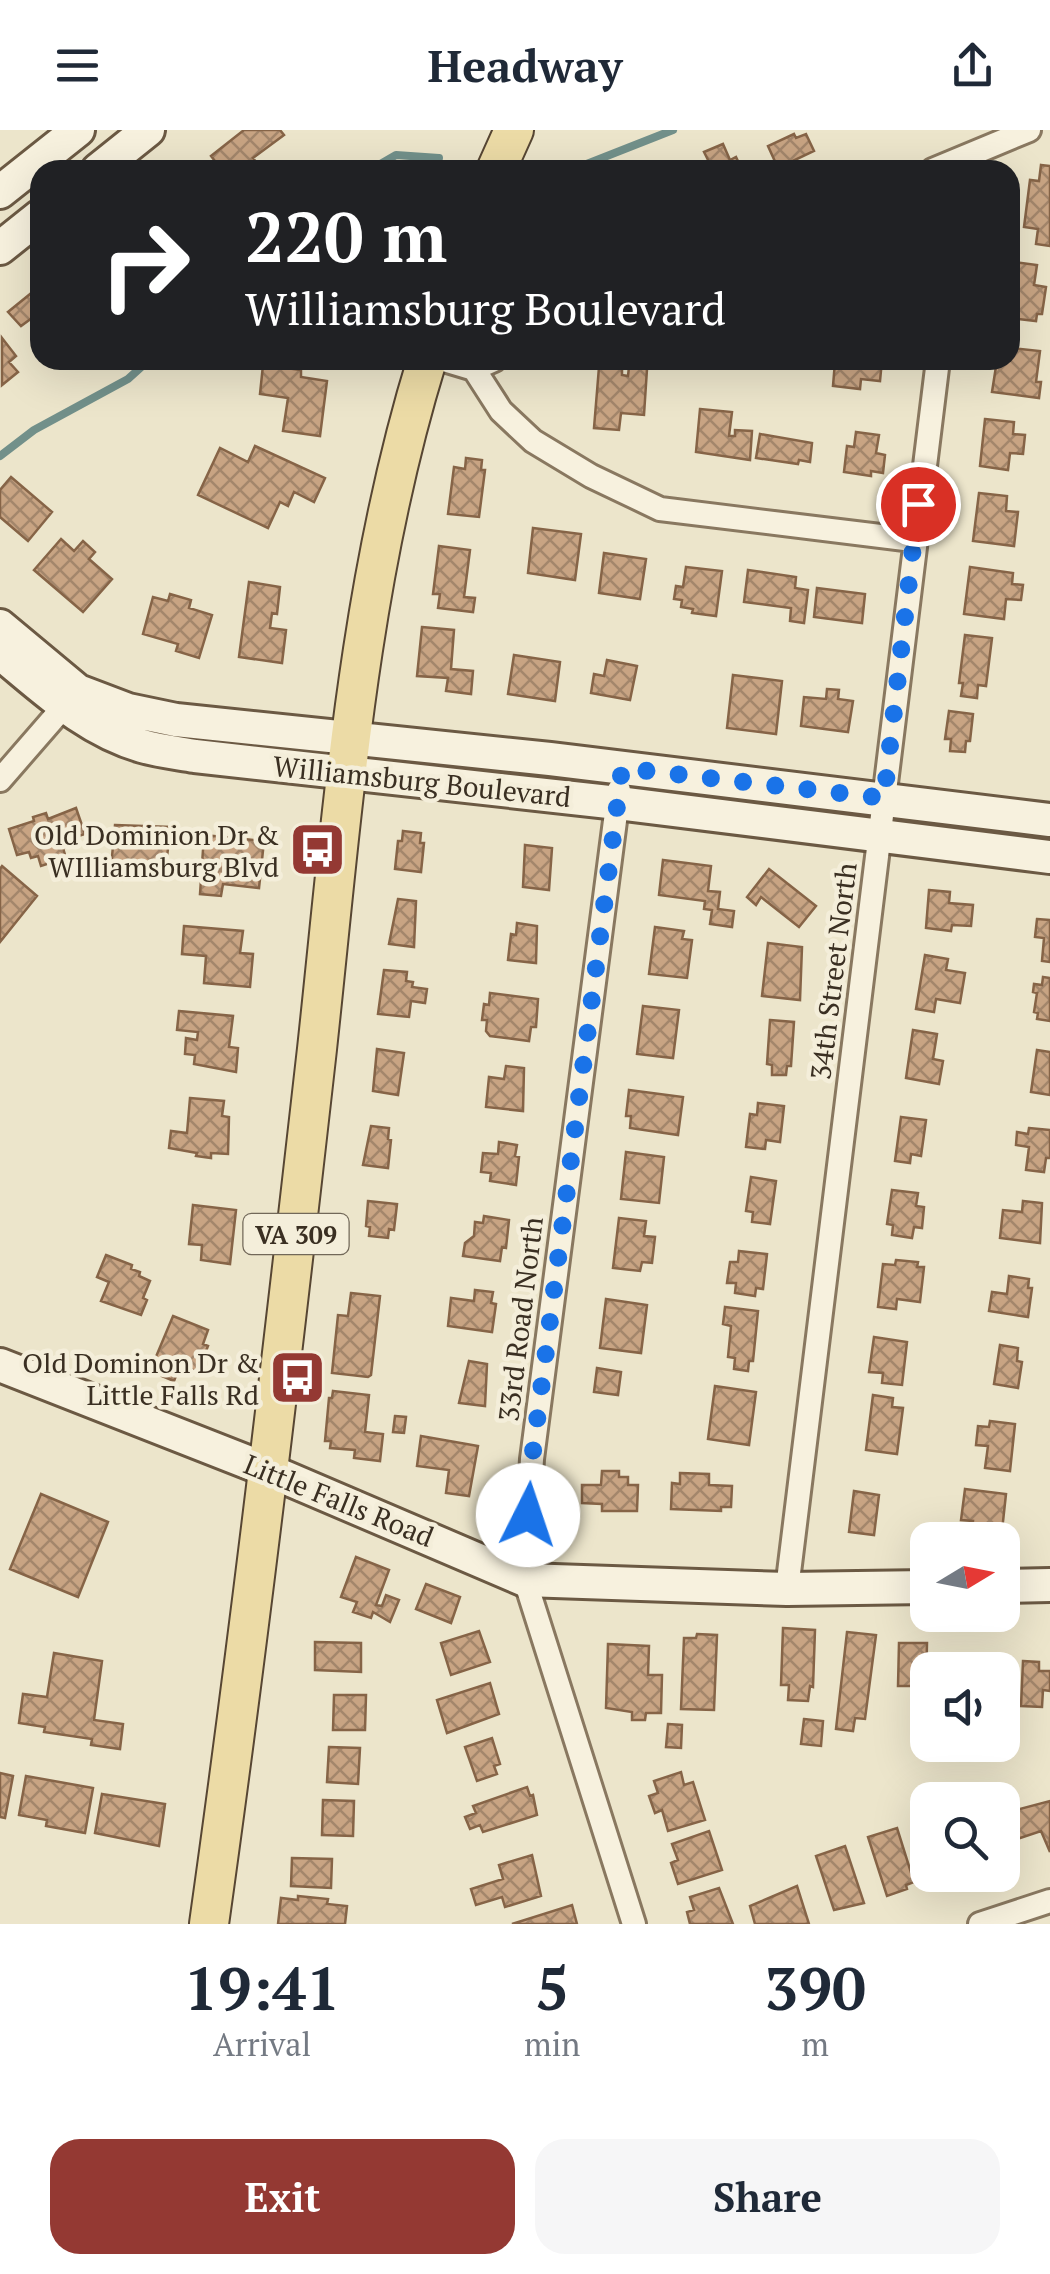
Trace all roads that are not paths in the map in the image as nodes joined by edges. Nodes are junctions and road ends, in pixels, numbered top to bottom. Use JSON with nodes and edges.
{"nodes":[{"id":1,"x":78,"y":130,"type":"edge"},
{"id":2,"x":148,"y":130,"type":"edge"},
{"id":3,"x":514,"y":130,"type":"edge"},
{"id":4,"x":1029,"y":130,"type":"edge"},
{"id":5,"x":40,"y":160,"type":"edge"},
{"id":6,"x":110,"y":160,"type":"edge"},
{"id":7,"x":500,"y":160,"type":"edge"},
{"id":8,"x":970,"y":160,"type":"edge"},
{"id":9,"x":30,"y":168,"type":"edge"},
{"id":10,"x":0,"y":192,"type":"edge"},
{"id":11,"x":30,"y":224,"type":"edge"},
{"id":12,"x":0,"y":248,"type":"edge"},
{"id":13,"x":424,"y":370,"type":"edge"},
{"id":14,"x":486,"y":370,"type":"edge"},
{"id":15,"x":937,"y":370,"type":"edge"},
{"id":16,"x":913,"y":540,"type":"junction"},
{"id":17,"x":0,"y":626,"type":"edge"},
{"id":18,"x":0,"y":653,"type":"edge"},
{"id":19,"x":72,"y":699,"type":"junction"},
{"id":20,"x":350,"y":754,"type":"junction"},
{"id":21,"x":622,"y":768,"type":"junction"},
{"id":22,"x":0,"y":780,"type":"edge"},
{"id":23,"x":884,"y":798,"type":"junction"},
{"id":24,"x":618,"y":803,"type":"junction"},
{"id":25,"x":1050,"y":820,"type":"edge"},
{"id":26,"x":880,"y":836,"type":"junction"},
{"id":27,"x":1050,"y":857,"type":"edge"},
{"id":28,"x":0,"y":1365,"type":"edge"},
{"id":29,"x":270,"y":1471,"type":"junction"},
{"id":30,"x":525,"y":1580,"type":"junction"},
{"id":31,"x":1050,"y":1585,"type":"edge"},
{"id":32,"x":1020,"y":1586,"type":"edge"},
{"id":33,"x":910,"y":1587,"type":"edge"},
{"id":34,"x":787,"y":1589,"type":"junction"},
{"id":35,"x":1050,"y":1901,"type":"edge"},
{"id":36,"x":209,"y":1924,"type":"edge"},
{"id":37,"x":634,"y":1924,"type":"edge"},
{"id":38,"x":980,"y":1924,"type":"edge"}],
"edges":[{"from":1,"to":5,"type":"main road"},
{"from":2,"to":6,"type":"main road"},
{"from":3,"to":7,"type":"main road"},
{"from":4,"to":8,"type":"street"},
{"from":9,"to":10,"type":"main road"},
{"from":11,"to":12,"type":"main road"},
{"from":13,"to":20,"type":"main road","number":"VA 309"},
{"from":14,"to":16,"type":"street"},
{"from":15,"to":16,"type":"street","name":"34th Street North"},
{"from":16,"to":23,"type":"street","name":"34th Street North"},
{"from":17,"to":19,"type":"main road","name":"Williamsburg Boulevard"},
{"from":18,"to":19,"type":"main road","name":"Williamsburg Boulevard"},
{"from":19,"to":20,"type":"main road","name":"Williamsburg Boulevard"},
{"from":19,"to":22,"type":"street"},
{"from":20,"to":21,"type":"main road","name":"Williamsburg Boulevard"},
{"from":20,"to":24,"type":"main road","name":"Williamsburg Boulevard"},
{"from":20,"to":29,"type":"main road","number":"VA 309"},
{"from":21,"to":23,"type":"main road","name":"Williamsburg Boulevard"},
{"from":21,"to":24,"type":"street","name":"33rd Road North"},
{"from":23,"to":25,"type":"main road","name":"Williamsburg Boulevard"},
{"from":23,"to":26,"type":"street","name":"34th Street North"},
{"from":24,"to":26,"type":"main road","name":"Williamsburg Boulevard"},
{"from":24,"to":30,"type":"street","name":"33rd Road North"},
{"from":26,"to":27,"type":"main road","name":"Williamsburg Boulevard"},
{"from":26,"to":34,"type":"street","name":"34th Street North"},
{"from":28,"to":29,"type":"main road","name":"Little Falls Road"},
{"from":29,"to":30,"type":"main road","name":"Little Falls Road"},
{"from":29,"to":36,"type":"main road","number":"VA 309"},
{"from":30,"to":34,"type":"main road","name":"Little Falls Road"},
{"from":30,"to":37,"type":"street","name":"33rd Road North"},
{"from":31,"to":32,"type":"main road"},
{"from":33,"to":34,"type":"main road","name":"Little Falls Road"},
{"from":35,"to":38,"type":"street"}]}
